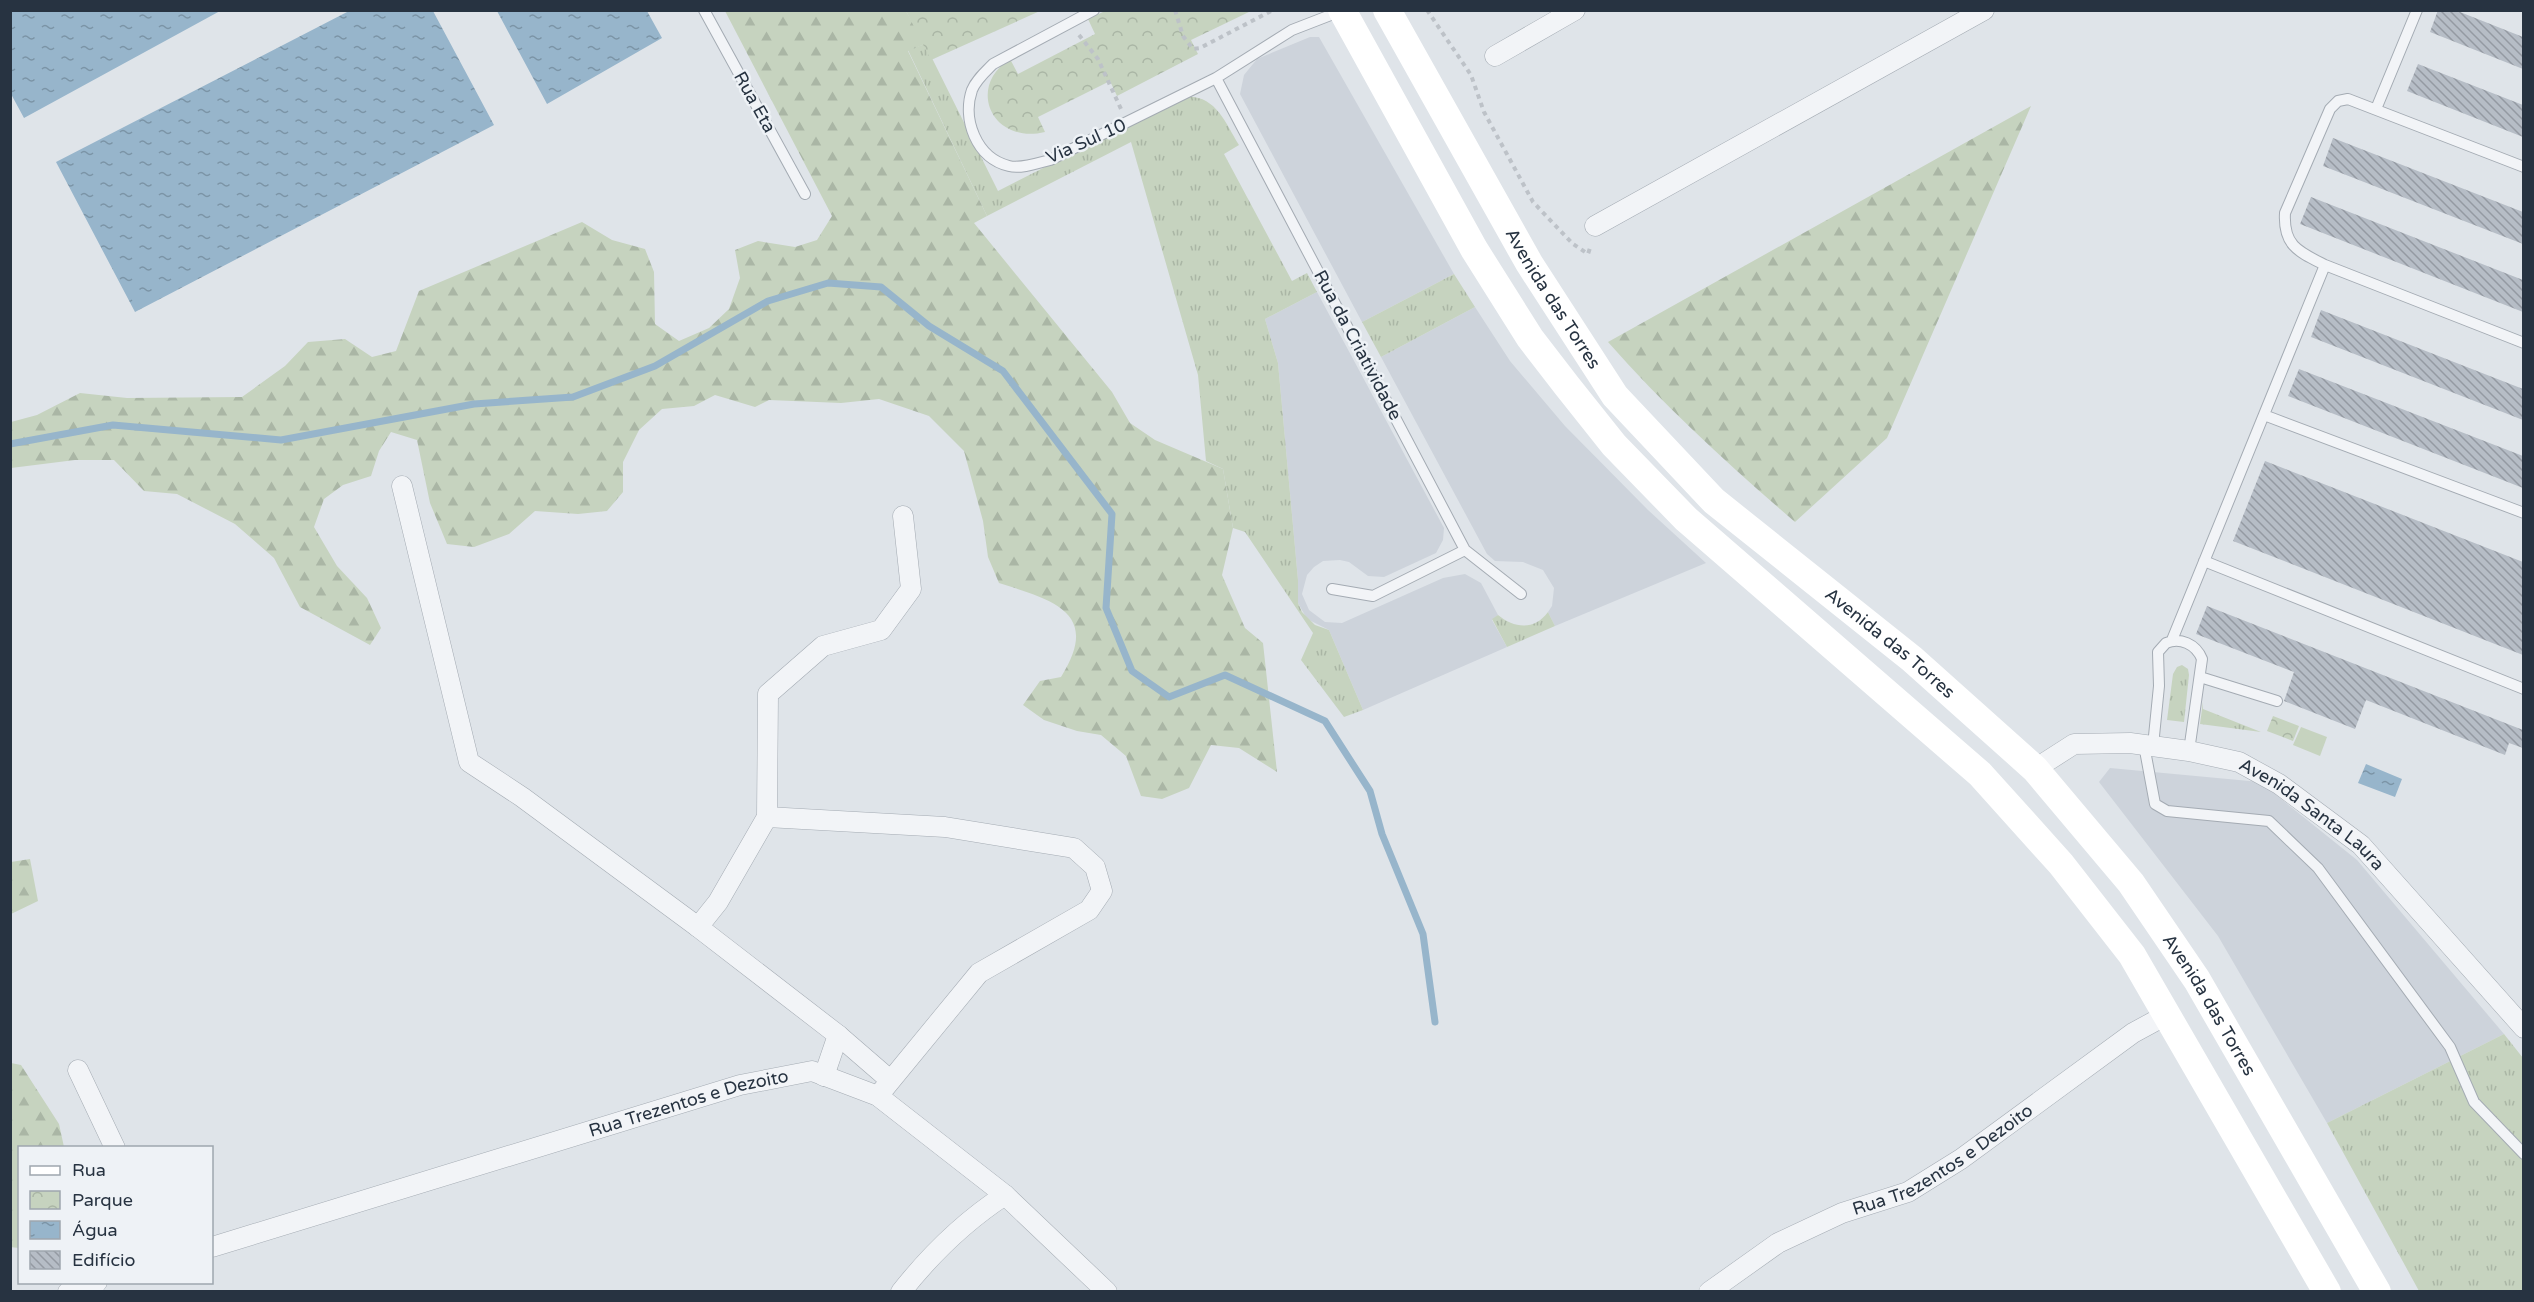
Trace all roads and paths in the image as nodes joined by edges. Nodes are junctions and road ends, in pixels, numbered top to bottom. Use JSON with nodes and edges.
{"nodes":[{"id":1,"x":704,"y":10,"type":"edge"},
{"id":2,"x":1094,"y":10,"type":"edge"},
{"id":3,"x":1175,"y":10,"type":"edge"},
{"id":4,"x":1273,"y":10,"type":"edge"},
{"id":5,"x":1342,"y":10,"type":"edge"},
{"id":6,"x":1387,"y":10,"type":"edge"},
{"id":7,"x":1427,"y":10,"type":"edge"},
{"id":8,"x":1575,"y":10,"type":"edge"},
{"id":9,"x":1984,"y":10,"type":"edge"},
{"id":10,"x":2417,"y":10,"type":"edge"},
{"id":11,"x":1070,"y":23,"type":"junction"},
{"id":12,"x":1495,"y":56,"type":"dead end"},
{"id":13,"x":1216,"y":78,"type":"junction"},
{"id":14,"x":2376,"y":109,"type":"junction"},
{"id":15,"x":1128,"y":122,"type":"junction"},
{"id":16,"x":2523,"y":167,"type":"edge"},
{"id":17,"x":805,"y":194,"type":"dead end"},
{"id":18,"x":1595,"y":226,"type":"joint"},
{"id":19,"x":2325,"y":266,"type":"junction"},
{"id":20,"x":2523,"y":343,"type":"edge"},
{"id":21,"x":2264,"y":415,"type":"junction"},
{"id":22,"x":402,"y":486,"type":"dead end"},
{"id":23,"x":2523,"y":513,"type":"edge"},
{"id":24,"x":903,"y":516,"type":"dead end"},
{"id":25,"x":1465,"y":550,"type":"junction"},
{"id":26,"x":2204,"y":561,"type":"junction"},
{"id":27,"x":1332,"y":589,"type":"dead end"},
{"id":28,"x":1521,"y":594,"type":"dead end"},
{"id":29,"x":2172,"y":640,"type":"junction"},
{"id":30,"x":2200,"y":677,"type":"junction"},
{"id":31,"x":2523,"y":689,"type":"edge"},
{"id":32,"x":2277,"y":701,"type":"dead end"},
{"id":33,"x":2149,"y":746,"type":"junction"},
{"id":34,"x":2189,"y":751,"type":"junction"},
{"id":35,"x":2035,"y":769,"type":"junction"},
{"id":36,"x":767,"y":817,"type":"junction"},
{"id":37,"x":698,"y":927,"type":"junction"},
{"id":38,"x":2168,"y":1014,"type":"junction"},
{"id":39,"x":2523,"y":1028,"type":"edge"},
{"id":40,"x":838,"y":1035,"type":"junction"},
{"id":41,"x":78,"y":1070,"type":"dead end"},
{"id":42,"x":824,"y":1076,"type":"junction"},
{"id":43,"x":890,"y":1080,"type":"junction"},
{"id":44,"x":878,"y":1096,"type":"junction"},
{"id":45,"x":114,"y":1146,"type":"edge"},
{"id":46,"x":2523,"y":1154,"type":"edge"},
{"id":47,"x":1005,"y":1195,"type":"junction"},
{"id":48,"x":213,"y":1248,"type":"edge"},
{"id":49,"x":92,"y":1284,"type":"edge"},
{"id":50,"x":68,"y":1292,"type":"edge"},
{"id":51,"x":901,"y":1292,"type":"edge"},
{"id":52,"x":1107,"y":1292,"type":"edge"},
{"id":53,"x":1709,"y":1292,"type":"edge"},
{"id":54,"x":2327,"y":1292,"type":"edge"},
{"id":55,"x":2377,"y":1292,"type":"edge"}],
"edges":[{"from":1,"to":17,"type":"lane","name":"Rua Eta"},
{"from":2,"to":11,"type":"lane","name":"Via Sul 10"},
{"from":3,"to":4,"type":"path"},
{"from":5,"to":13,"type":"lane","name":"Via Sul 10"},
{"from":5,"to":38,"type":"main road","name":"Avenida das Torres"},
{"from":6,"to":35,"type":"main road","name":"Avenida das Torres"},
{"from":7,"to":18,"type":"path"},
{"from":8,"to":12,"type":"street"},
{"from":9,"to":18,"type":"street"},
{"from":10,"to":14,"type":"lane"},
{"from":11,"to":15,"type":"path"},
{"from":11,"to":15,"type":"lane","name":"Via Sul 10"},
{"from":13,"to":15,"type":"lane","name":"Via Sul 10"},
{"from":13,"to":25,"type":"lane","name":"Rua da Criatividade"},
{"from":14,"to":16,"type":"lane"},
{"from":14,"to":19,"type":"lane"},
{"from":19,"to":20,"type":"lane"},
{"from":19,"to":21,"type":"lane"},
{"from":21,"to":23,"type":"lane"},
{"from":21,"to":26,"type":"lane"},
{"from":22,"to":37,"type":"street"},
{"from":24,"to":36,"type":"street"},
{"from":25,"to":27,"type":"lane"},
{"from":25,"to":28,"type":"lane","name":"Rua da Criatividade"},
{"from":26,"to":29,"type":"lane"},
{"from":26,"to":31,"type":"lane"},
{"from":29,"to":30,"type":"lane"},
{"from":29,"to":33,"type":"lane"},
{"from":30,"to":32,"type":"lane"},
{"from":30,"to":34,"type":"lane"},
{"from":33,"to":34,"type":"street","name":"Avenida Santa Laura"},
{"from":33,"to":35,"type":"street","name":"Avenida Santa Laura"},
{"from":33,"to":46,"type":"lane"},
{"from":34,"to":39,"type":"street","name":"Avenida Santa Laura"},
{"from":35,"to":55,"type":"main road","name":"Avenida das Torres"},
{"from":36,"to":37,"type":"street"},
{"from":36,"to":43,"type":"street"},
{"from":37,"to":40,"type":"street"},
{"from":38,"to":53,"type":"street","name":"Rua Trezentos e Dezoito"},
{"from":38,"to":54,"type":"main road","name":"Avenida das Torres"},
{"from":40,"to":42,"type":"street"},
{"from":40,"to":43,"type":"street"},
{"from":41,"to":45,"type":"street"},
{"from":42,"to":44,"type":"street","name":"Rua Trezentos e Dezoito"},
{"from":42,"to":48,"type":"street","name":"Rua Trezentos e Dezoito"},
{"from":43,"to":44,"type":"street"},
{"from":44,"to":47,"type":"street","name":"Rua Trezentos e Dezoito"},
{"from":47,"to":51,"type":"street"},
{"from":47,"to":52,"type":"street","name":"Rua Trezentos e Dezoito"},
{"from":49,"to":50,"type":"street"}]}
